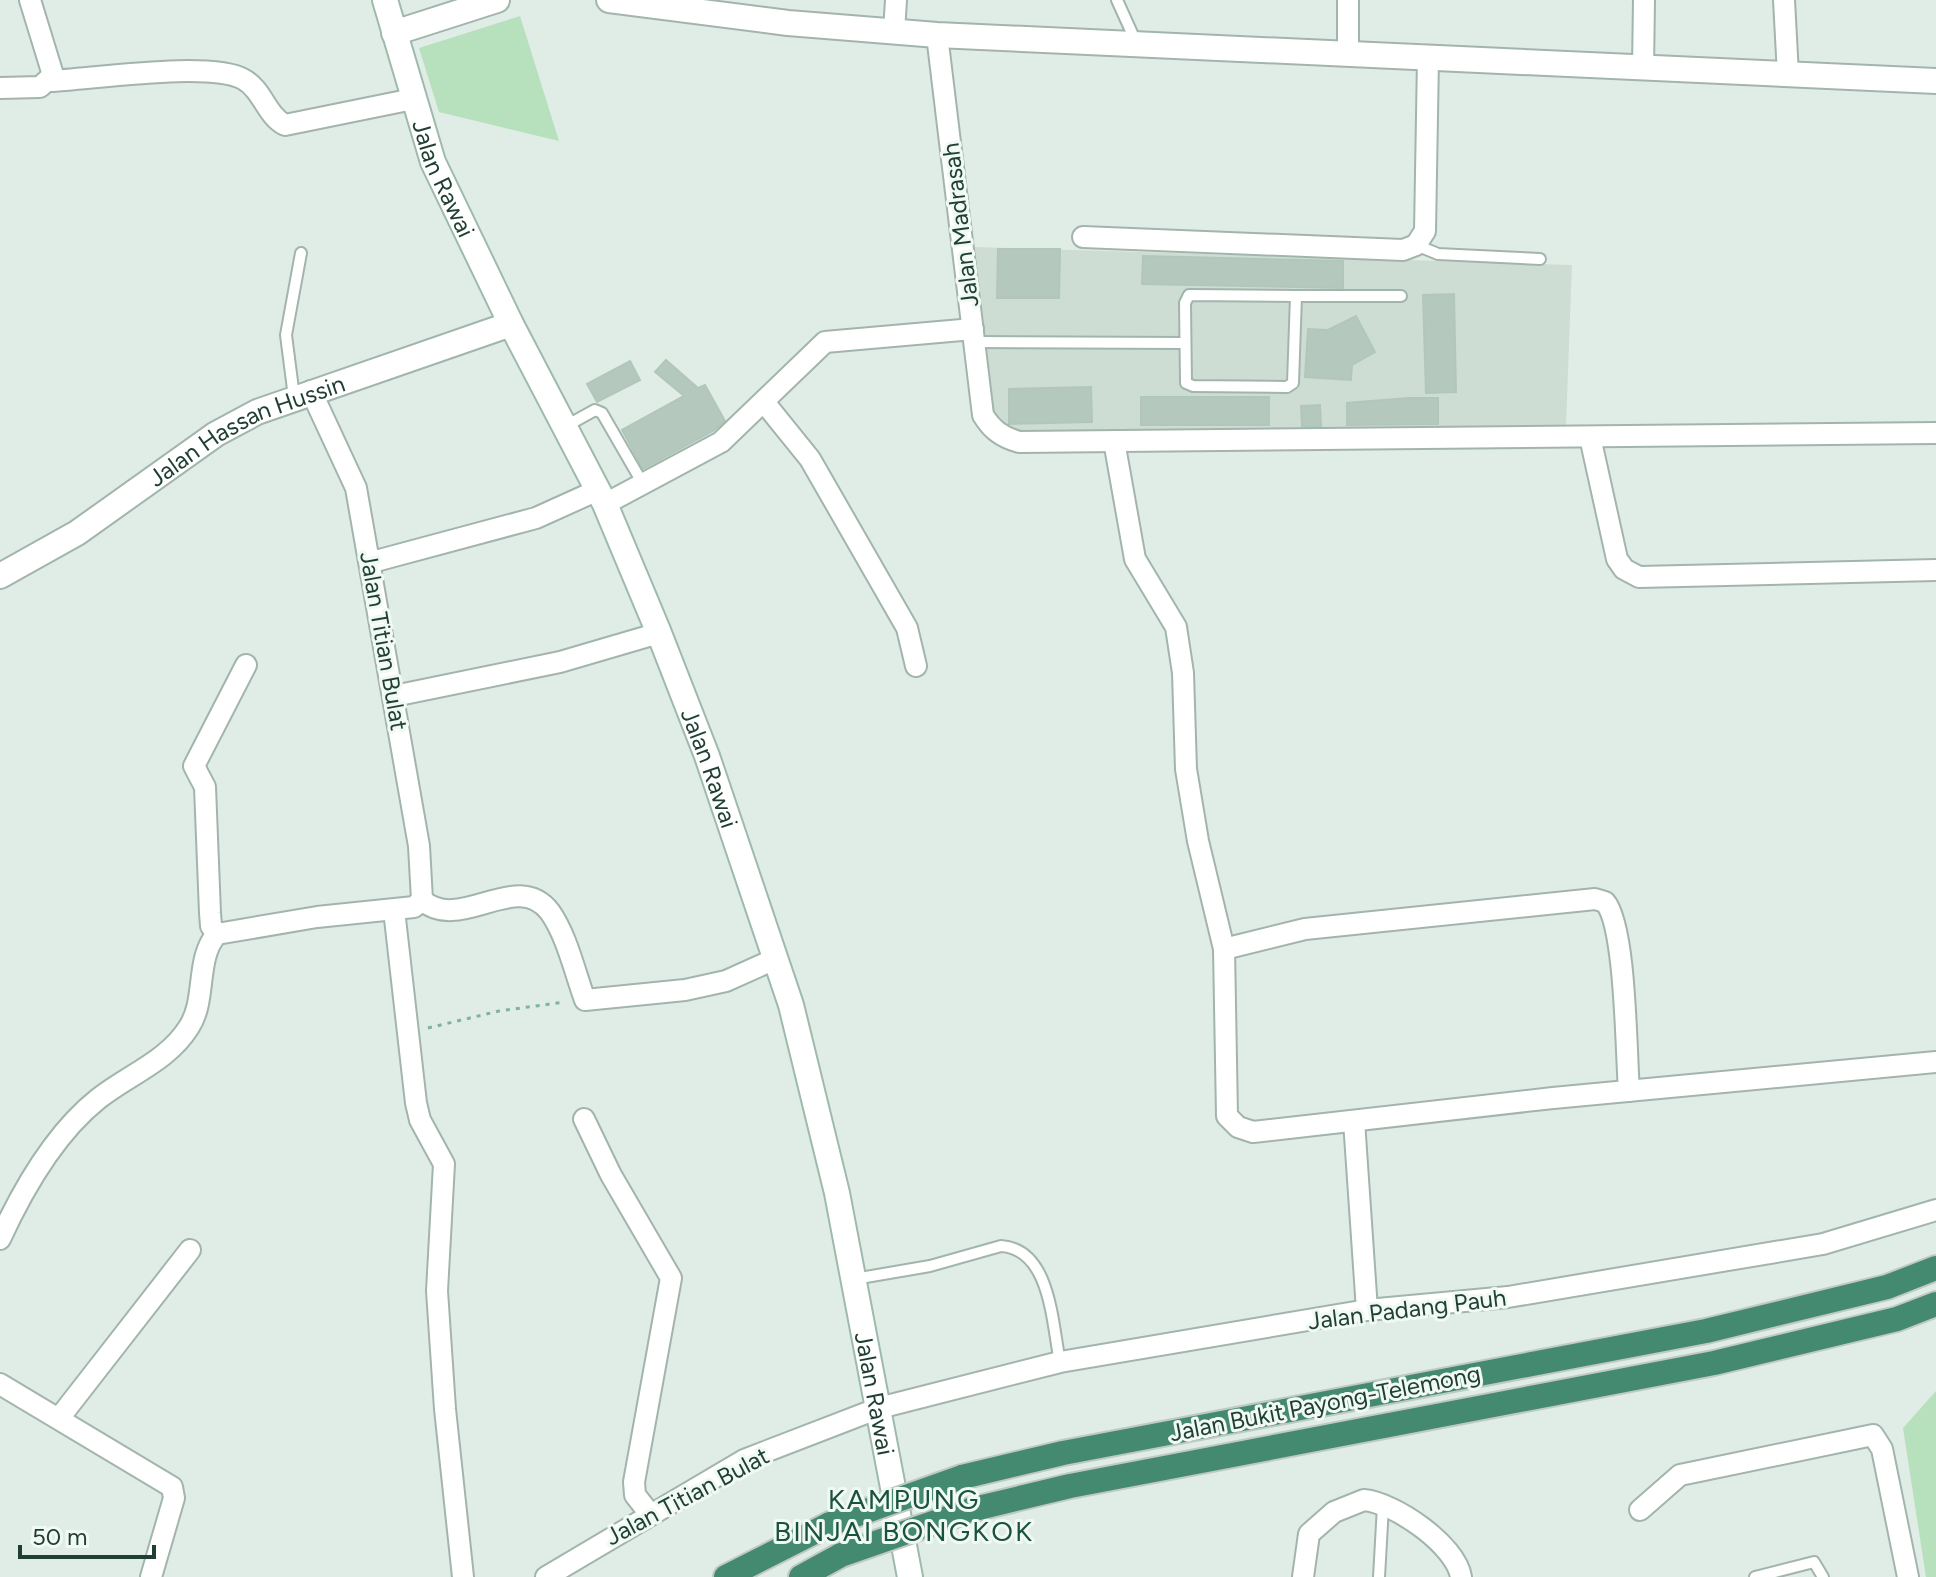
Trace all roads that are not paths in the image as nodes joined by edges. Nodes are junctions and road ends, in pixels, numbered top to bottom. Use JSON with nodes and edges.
{"nodes":[{"id":1,"x":30,"y":0,"type":"edge"},
{"id":2,"x":385,"y":0,"type":"edge"},
{"id":3,"x":497,"y":0,"type":"edge"},
{"id":4,"x":609,"y":0,"type":"edge"},
{"id":5,"x":896,"y":0,"type":"edge"},
{"id":6,"x":1117,"y":0,"type":"edge"},
{"id":7,"x":1348,"y":0,"type":"edge"},
{"id":8,"x":1644,"y":0,"type":"edge"},
{"id":9,"x":1784,"y":0,"type":"edge"},
{"id":10,"x":894,"y":31,"type":"junction"},
{"id":11,"x":394,"y":33,"type":"junction"},
{"id":12,"x":937,"y":35,"type":"junction"},
{"id":13,"x":1138,"y":46,"type":"junction"},
{"id":14,"x":1348,"y":54,"type":"junction"},
{"id":15,"x":1428,"y":58,"type":"junction"},
{"id":16,"x":1643,"y":68,"type":"junction"},
{"id":17,"x":1788,"y":75,"type":"junction"},
{"id":18,"x":1936,"y":81,"type":"edge"},
{"id":19,"x":45,"y":84,"type":"junction"},
{"id":20,"x":0,"y":88,"type":"edge"},
{"id":21,"x":413,"y":99,"type":"junction"},
{"id":22,"x":1083,"y":237,"type":"dead end"},
{"id":23,"x":1416,"y":245,"type":"junction"},
{"id":24,"x":301,"y":253,"type":"dead end"},
{"id":25,"x":1540,"y":259,"type":"dead end"},
{"id":26,"x":1296,"y":296,"type":"junction"},
{"id":27,"x":1401,"y":296,"type":"dead end"},
{"id":28,"x":511,"y":324,"type":"junction"},
{"id":29,"x":974,"y":335,"type":"junction"},
{"id":30,"x":1184,"y":343,"type":"junction"},
{"id":31,"x":303,"y":394,"type":"junction"},
{"id":32,"x":764,"y":402,"type":"junction"},
{"id":33,"x":564,"y":427,"type":"junction"},
{"id":34,"x":1936,"y":433,"type":"edge"},
{"id":35,"x":1590,"y":437,"type":"junction"},
{"id":36,"x":1114,"y":441,"type":"junction"},
{"id":37,"x":643,"y":484,"type":"junction"},
{"id":38,"x":601,"y":497,"type":"junction"},
{"id":39,"x":372,"y":562,"type":"junction"},
{"id":40,"x":1936,"y":570,"type":"edge"},
{"id":41,"x":0,"y":576,"type":"edge"},
{"id":42,"x":659,"y":633,"type":"junction"},
{"id":43,"x":246,"y":665,"type":"dead end"},
{"id":44,"x":916,"y":666,"type":"dead end"},
{"id":45,"x":394,"y":696,"type":"junction"},
{"id":46,"x":422,"y":900,"type":"junction"},
{"id":47,"x":394,"y":910,"type":"junction"},
{"id":48,"x":217,"y":934,"type":"junction"},
{"id":49,"x":1224,"y":949,"type":"junction"},
{"id":50,"x":775,"y":959,"type":"junction"},
{"id":51,"x":1936,"y":1062,"type":"edge"},
{"id":52,"x":1629,"y":1091,"type":"junction"},
{"id":53,"x":584,"y":1119,"type":"dead end"},
{"id":54,"x":1354,"y":1121,"type":"junction"},
{"id":55,"x":1936,"y":1210,"type":"edge"},
{"id":56,"x":0,"y":1239,"type":"edge"},
{"id":57,"x":190,"y":1250,"type":"dead end"},
{"id":58,"x":1936,"y":1268,"type":"edge"},
{"id":59,"x":854,"y":1279,"type":"junction"},
{"id":60,"x":1936,"y":1304,"type":"edge"},
{"id":61,"x":1367,"y":1310,"type":"junction"},
{"id":62,"x":1060,"y":1362,"type":"junction"},
{"id":63,"x":0,"y":1384,"type":"edge"},
{"id":64,"x":879,"y":1408,"type":"junction"},
{"id":65,"x":60,"y":1417,"type":"junction"},
{"id":66,"x":1383,"y":1506,"type":"junction"},
{"id":67,"x":1640,"y":1510,"type":"dead end"},
{"id":68,"x":650,"y":1514,"type":"junction"},
{"id":69,"x":151,"y":1577,"type":"edge"},
{"id":70,"x":463,"y":1577,"type":"edge"},
{"id":71,"x":546,"y":1577,"type":"edge"},
{"id":72,"x":726,"y":1577,"type":"edge"},
{"id":73,"x":801,"y":1577,"type":"edge"},
{"id":74,"x":910,"y":1577,"type":"edge"},
{"id":75,"x":1303,"y":1577,"type":"edge"},
{"id":76,"x":1379,"y":1577,"type":"edge"},
{"id":77,"x":1461,"y":1577,"type":"edge"},
{"id":78,"x":1755,"y":1577,"type":"edge"},
{"id":79,"x":1823,"y":1577,"type":"edge"},
{"id":80,"x":1908,"y":1577,"type":"edge"}],
"edges":[{"from":1,"to":19,"type":"street"},
{"from":2,"to":11,"type":"street","name":"Jalan Rawai"},
{"from":3,"to":11,"type":"street"},
{"from":4,"to":10,"type":"street"},
{"from":5,"to":10,"type":"street"},
{"from":6,"to":13,"type":"lane"},
{"from":7,"to":14,"type":"street"},
{"from":8,"to":16,"type":"street"},
{"from":9,"to":17,"type":"street"},
{"from":10,"to":12,"type":"street"},
{"from":11,"to":21,"type":"street","name":"Jalan Rawai"},
{"from":12,"to":13,"type":"street"},
{"from":12,"to":29,"type":"street","name":"Jalan Madrasah"},
{"from":13,"to":14,"type":"street"},
{"from":14,"to":15,"type":"street"},
{"from":15,"to":16,"type":"street"},
{"from":15,"to":23,"type":"street"},
{"from":16,"to":17,"type":"street"},
{"from":17,"to":18,"type":"street"},
{"from":19,"to":20,"type":"street"},
{"from":19,"to":21,"type":"street"},
{"from":21,"to":28,"type":"street","name":"Jalan Rawai"},
{"from":22,"to":23,"type":"street"},
{"from":23,"to":25,"type":"lane"},
{"from":24,"to":31,"type":"lane"},
{"from":26,"to":27,"type":"lane"},
{"from":26,"to":30,"type":"lane"},
{"from":26,"to":30,"type":"lane"},
{"from":28,"to":31,"type":"street","name":"Jalan Hassan Hussin"},
{"from":28,"to":33,"type":"street","name":"Jalan Rawai"},
{"from":29,"to":30,"type":"lane"},
{"from":29,"to":32,"type":"street"},
{"from":29,"to":36,"type":"street","name":"Jalan Madrasah"},
{"from":31,"to":39,"type":"street","name":"Jalan Titian Bulat"},
{"from":31,"to":41,"type":"street","name":"Jalan Hassan Hussin"},
{"from":32,"to":37,"type":"street"},
{"from":32,"to":44,"type":"street"},
{"from":33,"to":37,"type":"lane"},
{"from":33,"to":38,"type":"street","name":"Jalan Rawai"},
{"from":34,"to":35,"type":"street"},
{"from":35,"to":36,"type":"street"},
{"from":35,"to":40,"type":"street"},
{"from":36,"to":49,"type":"street"},
{"from":37,"to":38,"type":"street"},
{"from":38,"to":39,"type":"street"},
{"from":38,"to":42,"type":"street","name":"Jalan Rawai"},
{"from":39,"to":45,"type":"street","name":"Jalan Titian Bulat"},
{"from":42,"to":45,"type":"street"},
{"from":42,"to":50,"type":"street","name":"Jalan Rawai"},
{"from":43,"to":48,"type":"street"},
{"from":45,"to":46,"type":"street","name":"Jalan Titian Bulat"},
{"from":46,"to":47,"type":"street"},
{"from":46,"to":50,"type":"street"},
{"from":47,"to":48,"type":"street"},
{"from":47,"to":70,"type":"street"},
{"from":48,"to":56,"type":"street"},
{"from":49,"to":52,"type":"street"},
{"from":49,"to":54,"type":"street"},
{"from":50,"to":59,"type":"street","name":"Jalan Rawai"},
{"from":51,"to":52,"type":"street"},
{"from":52,"to":54,"type":"street"},
{"from":53,"to":68,"type":"street"},
{"from":54,"to":61,"type":"street"},
{"from":55,"to":61,"type":"street","name":"Jalan Padang Pauh"},
{"from":57,"to":65,"type":"street"},
{"from":58,"to":72,"type":"highway","name":"Jalan Bukit Payong-Telemong","bridge":true},
{"from":59,"to":62,"type":"lane"},
{"from":59,"to":64,"type":"street","name":"Jalan Rawai"},
{"from":60,"to":73,"type":"highway","name":"Jalan Bukit Payong-Telemong","bridge":true},
{"from":61,"to":62,"type":"street","name":"Jalan Padang Pauh"},
{"from":62,"to":64,"type":"street","name":"Jalan Padang Pauh"},
{"from":63,"to":65,"type":"street"},
{"from":64,"to":68,"type":"street","name":"Jalan Titian Bulat"},
{"from":64,"to":74,"type":"street","name":"Jalan Rawai"},
{"from":65,"to":69,"type":"street"},
{"from":66,"to":75,"type":"street"},
{"from":66,"to":76,"type":"lane"},
{"from":66,"to":77,"type":"street"},
{"from":67,"to":80,"type":"street"},
{"from":68,"to":71,"type":"street","name":"Jalan Titian Bulat"},
{"from":78,"to":79,"type":"lane"}]}
